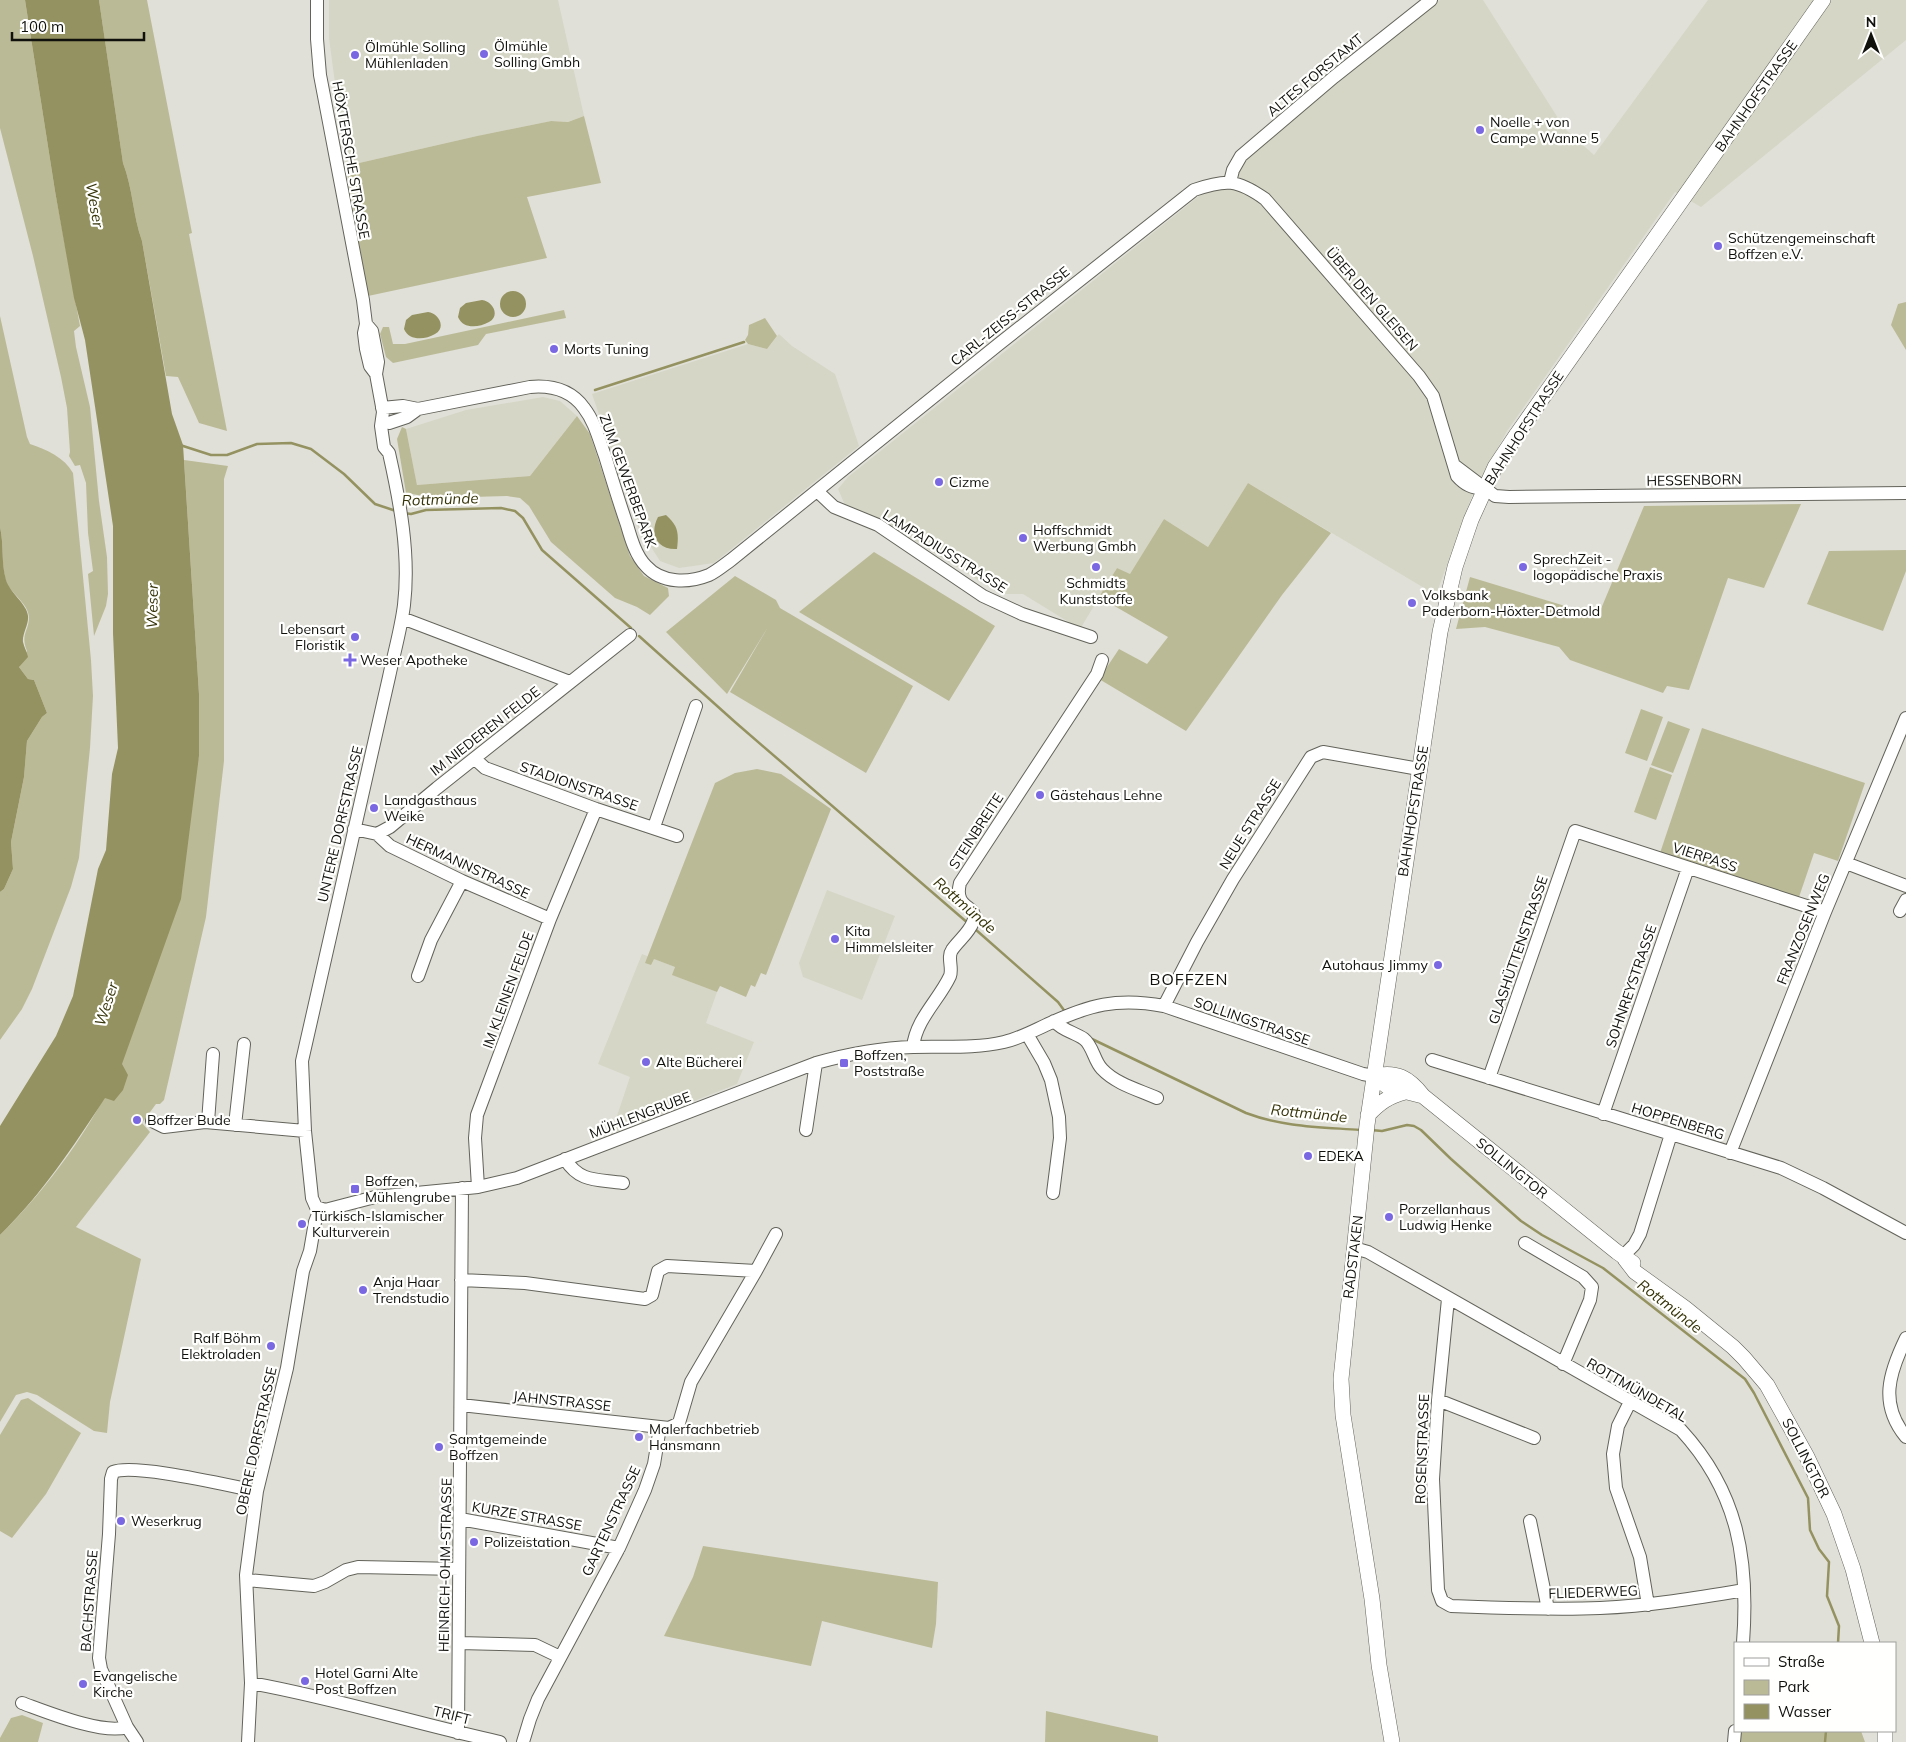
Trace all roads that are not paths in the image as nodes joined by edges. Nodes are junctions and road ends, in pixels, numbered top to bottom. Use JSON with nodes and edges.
{"nodes":[{"id":1,"x":317,"y":0,"type":"edge"},
{"id":2,"x":1431,"y":0,"type":"edge"},
{"id":3,"x":1823,"y":0,"type":"edge"},
{"id":4,"x":1230,"y":182,"type":"junction"},
{"id":5,"x":385,"y":414,"type":"junction"},
{"id":6,"x":1484,"y":489,"type":"junction"},
{"id":7,"x":817,"y":491,"type":"junction"},
{"id":8,"x":1906,"y":493,"type":"edge"},
{"id":9,"x":402,"y":618,"type":"junction"},
{"id":10,"x":630,"y":635,"type":"dead end"},
{"id":11,"x":1091,"y":637,"type":"dead end"},
{"id":12,"x":1102,"y":660,"type":"dead end"},
{"id":13,"x":570,"y":682,"type":"junction"},
{"id":14,"x":696,"y":706,"type":"dead end"},
{"id":15,"x":1906,"y":718,"type":"edge"},
{"id":16,"x":475,"y":759,"type":"junction"},
{"id":17,"x":1420,"y":769,"type":"junction"},
{"id":18,"x":596,"y":809,"type":"junction"},
{"id":19,"x":654,"y":827,"type":"junction"},
{"id":20,"x":354,"y":829,"type":"junction"},
{"id":21,"x":1575,"y":831,"type":"joint"},
{"id":22,"x":377,"y":834,"type":"junction"},
{"id":23,"x":677,"y":836,"type":"dead end"},
{"id":24,"x":1846,"y":863,"type":"junction"},
{"id":25,"x":1688,"y":868,"type":"junction"},
{"id":26,"x":462,"y":881,"type":"junction"},
{"id":27,"x":1906,"y":886,"type":"edge"},
{"id":28,"x":1825,"y":912,"type":"junction"},
{"id":29,"x":550,"y":919,"type":"junction"},
{"id":30,"x":418,"y":976,"type":"dead end"},
{"id":31,"x":1164,"y":1006,"type":"junction"},
{"id":32,"x":1063,"y":1017,"type":"junction"},
{"id":33,"x":1027,"y":1034,"type":"junction"},
{"id":34,"x":244,"y":1044,"type":"dead end"},
{"id":35,"x":978,"y":1046,"type":"joint"},
{"id":36,"x":913,"y":1047,"type":"junction"},
{"id":37,"x":214,"y":1054,"type":"dead end"},
{"id":38,"x":1432,"y":1060,"type":"dead end"},
{"id":39,"x":816,"y":1064,"type":"junction"},
{"id":40,"x":1374,"y":1076,"type":"junction"},
{"id":41,"x":1489,"y":1078,"type":"junction"},
{"id":42,"x":1405,"y":1092,"type":"junction"},
{"id":43,"x":1423,"y":1096,"type":"junction"},
{"id":44,"x":1157,"y":1098,"type":"dead end"},
{"id":45,"x":1603,"y":1114,"type":"junction"},
{"id":46,"x":152,"y":1121,"type":"dead end"},
{"id":47,"x":208,"y":1122,"type":"junction"},
{"id":48,"x":234,"y":1125,"type":"junction"},
{"id":49,"x":1367,"y":1125,"type":"junction"},
{"id":50,"x":806,"y":1130,"type":"dead end"},
{"id":51,"x":305,"y":1131,"type":"junction"},
{"id":52,"x":1671,"y":1134,"type":"junction"},
{"id":53,"x":1730,"y":1153,"type":"junction"},
{"id":54,"x":565,"y":1159,"type":"junction"},
{"id":55,"x":622,"y":1183,"type":"dead end"},
{"id":56,"x":478,"y":1187,"type":"junction"},
{"id":57,"x":462,"y":1188,"type":"junction"},
{"id":58,"x":1053,"y":1192,"type":"dead end"},
{"id":59,"x":317,"y":1206,"type":"junction"},
{"id":60,"x":776,"y":1234,"type":"dead end"},
{"id":61,"x":1906,"y":1234,"type":"edge"},
{"id":62,"x":1525,"y":1243,"type":"dead end"},
{"id":63,"x":1354,"y":1248,"type":"junction"},
{"id":64,"x":1624,"y":1258,"type":"junction"},
{"id":65,"x":756,"y":1271,"type":"junction"},
{"id":66,"x":462,"y":1280,"type":"junction"},
{"id":67,"x":1448,"y":1299,"type":"junction"},
{"id":68,"x":1906,"y":1338,"type":"edge"},
{"id":69,"x":1563,"y":1364,"type":"junction"},
{"id":70,"x":1438,"y":1400,"type":"junction"},
{"id":71,"x":1630,"y":1402,"type":"junction"},
{"id":72,"x":461,"y":1405,"type":"junction"},
{"id":73,"x":660,"y":1427,"type":"junction"},
{"id":74,"x":1906,"y":1437,"type":"edge"},
{"id":75,"x":1534,"y":1438,"type":"dead end"},
{"id":76,"x":257,"y":1491,"type":"junction"},
{"id":77,"x":460,"y":1519,"type":"junction"},
{"id":78,"x":1530,"y":1521,"type":"dead end"},
{"id":79,"x":619,"y":1548,"type":"junction"},
{"id":80,"x":459,"y":1569,"type":"junction"},
{"id":81,"x":247,"y":1580,"type":"junction"},
{"id":82,"x":1744,"y":1590,"type":"junction"},
{"id":83,"x":1442,"y":1601,"type":"joint"},
{"id":84,"x":1648,"y":1605,"type":"junction"},
{"id":85,"x":1548,"y":1609,"type":"junction"},
{"id":86,"x":1743,"y":1642,"type":"edge"},
{"id":87,"x":1872,"y":1642,"type":"edge"},
{"id":88,"x":459,"y":1643,"type":"junction"},
{"id":89,"x":560,"y":1657,"type":"junction"},
{"id":90,"x":251,"y":1683,"type":"junction"},
{"id":91,"x":22,"y":1704,"type":"dead end"},
{"id":92,"x":127,"y":1727,"type":"junction"},
{"id":93,"x":458,"y":1733,"type":"junction"},
{"id":94,"x":137,"y":1742,"type":"edge"},
{"id":95,"x":248,"y":1742,"type":"edge"},
{"id":96,"x":500,"y":1742,"type":"edge"},
{"id":97,"x":523,"y":1742,"type":"edge"},
{"id":98,"x":1392,"y":1742,"type":"edge"}],
"edges":[{"from":1,"to":5,"type":"street","name":"HÖXTERSCHE STRASSE"},
{"from":2,"to":4,"type":"street","name":"ALTES FORSTAMT"},
{"from":3,"to":6,"type":"main road","name":"BAHNHOFSTRASSE"},
{"from":4,"to":6,"type":"street","name":"ÜBER DEN GLEISEN"},
{"from":4,"to":7,"type":"street","name":"CARL-ZEISS-STRASSE"},
{"from":5,"to":7,"type":"street","name":"ZUM GEWERBEPARK"},
{"from":5,"to":9,"type":"street","name":"UNTERE DORFSTRASSE"},
{"from":6,"to":8,"type":"street","name":"HESSENBORN"},
{"from":6,"to":17,"type":"main road","name":"BAHNHOFSTRASSE"},
{"from":7,"to":11,"type":"street","name":"LAMPADIUSSTRASSE"},
{"from":9,"to":13,"type":"street"},
{"from":9,"to":20,"type":"street","name":"UNTERE DORFSTRASSE"},
{"from":10,"to":13,"type":"street","name":"IM NIEDEREN FELDE"},
{"from":12,"to":36,"type":"street","name":"STEINBREITE"},
{"from":13,"to":16,"type":"street","name":"IM NIEDEREN FELDE"},
{"from":14,"to":19,"type":"street"},
{"from":15,"to":24,"type":"street","name":"FRANZOSENWEG"},
{"from":16,"to":18,"type":"street","name":"STADIONSTRASSE"},
{"from":16,"to":22,"type":"street","name":"IM NIEDEREN FELDE"},
{"from":17,"to":31,"type":"street","name":"NEUE STRASSE"},
{"from":17,"to":40,"type":"main road","name":"BAHNHOFSTRASSE"},
{"from":18,"to":19,"type":"street","name":"STADIONSTRASSE"},
{"from":18,"to":29,"type":"street","name":"IM KLEINEN FELDE"},
{"from":19,"to":23,"type":"street","name":"STADIONSTRASSE"},
{"from":20,"to":22,"type":"street"},
{"from":20,"to":51,"type":"street","name":"UNTERE DORFSTRASSE"},
{"from":21,"to":25,"type":"street","name":"VIERPASS"},
{"from":21,"to":41,"type":"street","name":"GLASHÜTTENSTRASSE"},
{"from":22,"to":26,"type":"street","name":"HERMANNSTRASSE"},
{"from":24,"to":27,"type":"street"},
{"from":24,"to":28,"type":"street","name":"FRANZOSENWEG"},
{"from":25,"to":28,"type":"street","name":"VIERPASS"},
{"from":25,"to":45,"type":"street","name":"SOHNREYSTRASSE"},
{"from":26,"to":29,"type":"street","name":"HERMANNSTRASSE"},
{"from":26,"to":30,"type":"street"},
{"from":28,"to":53,"type":"street","name":"FRANZOSENWEG"},
{"from":29,"to":56,"type":"street","name":"IM KLEINEN FELDE"},
{"from":31,"to":32,"type":"street","name":"SOLLINGSTRASSE"},
{"from":31,"to":40,"type":"street","name":"SOLLINGSTRASSE"},
{"from":32,"to":33,"type":"street","name":"SOLLINGSTRASSE"},
{"from":32,"to":44,"type":"street"},
{"from":33,"to":35,"type":"street","name":"SOLLINGSTRASSE"},
{"from":33,"to":58,"type":"street"},
{"from":34,"to":48,"type":"street"},
{"from":35,"to":36,"type":"street","name":"MÜHLENGRUBE"},
{"from":36,"to":39,"type":"street","name":"MÜHLENGRUBE"},
{"from":37,"to":47,"type":"street"},
{"from":38,"to":41,"type":"street","name":"HOPPENBERG"},
{"from":39,"to":50,"type":"street"},
{"from":39,"to":54,"type":"street","name":"MÜHLENGRUBE"},
{"from":40,"to":42,"type":"main road","name":"SOLLINGTOR"},
{"from":40,"to":43,"type":"main road","name":"SOLLINGTOR"},
{"from":40,"to":49,"type":"main road","name":"RADSTAKEN"},
{"from":41,"to":45,"type":"street","name":"HOPPENBERG"},
{"from":42,"to":43,"type":"main road","name":"SOLLINGTOR"},
{"from":42,"to":49,"type":"main road"},
{"from":43,"to":64,"type":"main road","name":"SOLLINGTOR"},
{"from":45,"to":52,"type":"street","name":"HOPPENBERG"},
{"from":46,"to":47,"type":"street"},
{"from":47,"to":48,"type":"street"},
{"from":48,"to":51,"type":"street"},
{"from":49,"to":63,"type":"main road","name":"RADSTAKEN"},
{"from":51,"to":59,"type":"street","name":"UNTERE DORFSTRASSE"},
{"from":52,"to":53,"type":"street","name":"HOPPENBERG"},
{"from":52,"to":64,"type":"street"},
{"from":53,"to":61,"type":"street","name":"HOPPENBERG"},
{"from":54,"to":55,"type":"street"},
{"from":54,"to":56,"type":"street","name":"MÜHLENGRUBE"},
{"from":56,"to":57,"type":"street","name":"MÜHLENGRUBE"},
{"from":57,"to":59,"type":"street","name":"MÜHLENGRUBE"},
{"from":57,"to":66,"type":"street","name":"HEINRICH-OHM-STRASSE"},
{"from":59,"to":76,"type":"street","name":"OBERE DORFSTRASSE"},
{"from":60,"to":65,"type":"street"},
{"from":62,"to":69,"type":"street"},
{"from":63,"to":67,"type":"street","name":"ROTTMÜNDETAL"},
{"from":63,"to":98,"type":"main road","name":"RADSTAKEN"},
{"from":64,"to":87,"type":"main road","name":"SOLLINGTOR"},
{"from":65,"to":66,"type":"street"},
{"from":65,"to":73,"type":"street"},
{"from":66,"to":72,"type":"street","name":"HEINRICH-OHM-STRASSE"},
{"from":67,"to":69,"type":"street","name":"ROTTMÜNDETAL"},
{"from":67,"to":70,"type":"street","name":"ROSENSTRASSE"},
{"from":68,"to":74,"type":"street"},
{"from":69,"to":71,"type":"street","name":"ROTTMÜNDETAL"},
{"from":70,"to":75,"type":"street"},
{"from":70,"to":83,"type":"street","name":"ROSENSTRASSE"},
{"from":71,"to":82,"type":"street","name":"ROTTMÜNDETAL"},
{"from":71,"to":84,"type":"street"},
{"from":72,"to":73,"type":"street","name":"JAHNSTRASSE"},
{"from":72,"to":77,"type":"street","name":"HEINRICH-OHM-STRASSE"},
{"from":73,"to":79,"type":"street","name":"GARTENSTRASSE"},
{"from":76,"to":81,"type":"street","name":"OBERE DORFSTRASSE"},
{"from":76,"to":92,"type":"street","name":"BACHSTRASSE"},
{"from":77,"to":79,"type":"street","name":"KURZE STRASSE"},
{"from":77,"to":80,"type":"street","name":"HEINRICH-OHM-STRASSE"},
{"from":78,"to":85,"type":"street"},
{"from":79,"to":89,"type":"street","name":"GARTENSTRASSE"},
{"from":80,"to":81,"type":"street"},
{"from":80,"to":88,"type":"street","name":"HEINRICH-OHM-STRASSE"},
{"from":81,"to":90,"type":"street","name":"OBERE DORFSTRASSE"},
{"from":82,"to":84,"type":"street","name":"FLIEDERWEG"},
{"from":82,"to":86,"type":"street","name":"ROTTMÜNDETAL"},
{"from":83,"to":85,"type":"street","name":"FLIEDERWEG"},
{"from":84,"to":85,"type":"street","name":"FLIEDERWEG"},
{"from":88,"to":89,"type":"street"},
{"from":88,"to":93,"type":"street","name":"HEINRICH-OHM-STRASSE"},
{"from":89,"to":97,"type":"street","name":"GARTENSTRASSE"},
{"from":90,"to":93,"type":"street","name":"TRIFT"},
{"from":90,"to":95,"type":"street","name":"OBERE DORFSTRASSE"},
{"from":91,"to":92,"type":"street"},
{"from":92,"to":94,"type":"street","name":"BACHSTRASSE"},
{"from":93,"to":96,"type":"street","name":"TRIFT"}]}
